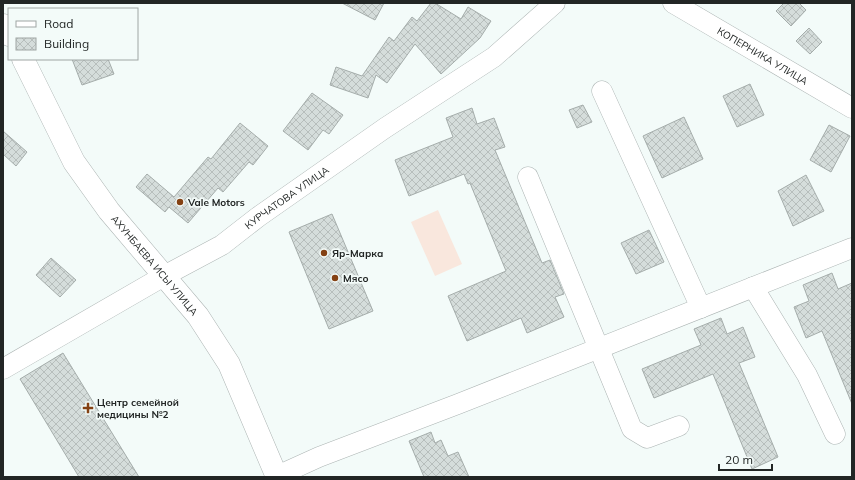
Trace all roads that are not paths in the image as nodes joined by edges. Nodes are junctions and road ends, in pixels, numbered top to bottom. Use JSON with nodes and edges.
{"nodes":[{"id":1,"x":555,"y":3,"type":"edge"},
{"id":2,"x":673,"y":3,"type":"edge"},
{"id":3,"x":23,"y":60,"type":"edge"},
{"id":4,"x":602,"y":91,"type":"dead end"},
{"id":5,"x":852,"y":108,"type":"edge"},
{"id":6,"x":528,"y":177,"type":"dead end"},
{"id":7,"x":852,"y":248,"type":"edge"},
{"id":8,"x":164,"y":276,"type":"junction"},
{"id":9,"x":753,"y":287,"type":"junction"},
{"id":10,"x":700,"y":308,"type":"junction"},
{"id":11,"x":599,"y":348,"type":"junction"},
{"id":12,"x":3,"y":369,"type":"edge"},
{"id":13,"x":679,"y":426,"type":"dead end"},
{"id":14,"x":835,"y":434,"type":"dead end"},
{"id":15,"x":277,"y":477,"type":"edge"}],
"edges":[{"from":1,"to":8,"type":"street","name":"КУРЧАТОВА УЛИЦА"},
{"from":2,"to":5,"type":"street","name":"КОПЕРНИКА УЛИЦА"},
{"from":3,"to":8,"type":"main road","name":"АХУНБАЕВА ИСЫ УЛИЦА"},
{"from":4,"to":10,"type":"street"},
{"from":6,"to":11,"type":"street"},
{"from":7,"to":9,"type":"street"},
{"from":8,"to":12,"type":"street","name":"КУРЧАТОВА УЛИЦА"},
{"from":8,"to":15,"type":"main road","name":"АХУНБАЕВА ИСЫ УЛИЦА"},
{"from":9,"to":10,"type":"street"},
{"from":9,"to":14,"type":"street"},
{"from":10,"to":11,"type":"street"},
{"from":11,"to":13,"type":"street"},
{"from":11,"to":15,"type":"street"}]}
